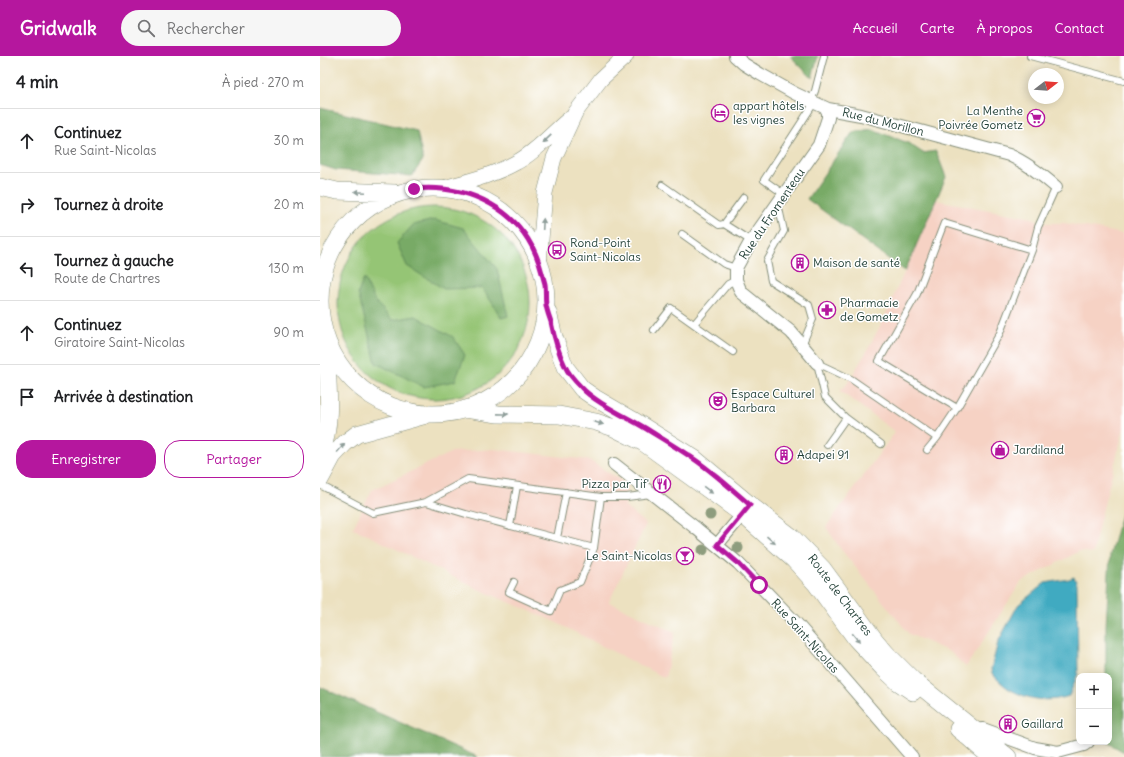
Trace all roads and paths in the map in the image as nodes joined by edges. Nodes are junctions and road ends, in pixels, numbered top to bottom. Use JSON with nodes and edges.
{"nodes":[{"id":1,"x":626,"y":56,"type":"edge"},
{"id":2,"x":735,"y":56,"type":"edge"},
{"id":3,"x":824,"y":56,"type":"edge"},
{"id":4,"x":1030,"y":56,"type":"edge"},
{"id":5,"x":1124,"y":80,"type":"edge"},
{"id":6,"x":812,"y":102,"type":"junction"},
{"id":7,"x":828,"y":109,"type":"junction"},
{"id":8,"x":575,"y":113,"type":"junction"},
{"id":9,"x":662,"y":186,"type":"dead end"},
{"id":10,"x":320,"y":187,"type":"edge"},
{"id":11,"x":1056,"y":187,"type":"joint"},
{"id":12,"x":444,"y":188,"type":"junction"},
{"id":13,"x":399,"y":193,"type":"junction"},
{"id":14,"x":744,"y":197,"type":"dead end"},
{"id":15,"x":781,"y":199,"type":"junction"},
{"id":16,"x":724,"y":224,"type":"junction"},
{"id":17,"x":682,"y":234,"type":"dead end"},
{"id":18,"x":751,"y":241,"type":"junction"},
{"id":19,"x":1032,"y":250,"type":"junction"},
{"id":20,"x":539,"y":263,"type":"junction"},
{"id":21,"x":736,"y":274,"type":"junction"},
{"id":22,"x":321,"y":286,"type":"edge"},
{"id":23,"x":546,"y":304,"type":"junction"},
{"id":24,"x":694,"y":324,"type":"junction"},
{"id":25,"x":654,"y":330,"type":"dead end"},
{"id":26,"x":325,"y":334,"type":"junction"},
{"id":27,"x":802,"y":345,"type":"junction"},
{"id":28,"x":733,"y":352,"type":"dead end"},
{"id":29,"x":817,"y":363,"type":"junction"},
{"id":30,"x":957,"y":408,"type":"junction"},
{"id":31,"x":465,"y":409,"type":"junction"},
{"id":32,"x":432,"y":414,"type":"junction"},
{"id":33,"x":846,"y":418,"type":"junction"},
{"id":34,"x":937,"y":438,"type":"junction"},
{"id":35,"x":882,"y":444,"type":"dead end"},
{"id":36,"x":827,"y":445,"type":"dead end"},
{"id":37,"x":927,"y":450,"type":"dead end"},
{"id":38,"x":320,"y":457,"type":"edge"},
{"id":39,"x":614,"y":464,"type":"dead end"},
{"id":40,"x":320,"y":480,"type":"edge"},
{"id":41,"x":320,"y":485,"type":"edge"},
{"id":42,"x":517,"y":486,"type":"junction"},
{"id":43,"x":566,"y":492,"type":"junction"},
{"id":44,"x":651,"y":494,"type":"junction"},
{"id":45,"x":601,"y":497,"type":"junction"},
{"id":46,"x":426,"y":502,"type":"junction"},
{"id":47,"x":746,"y":510,"type":"junction"},
{"id":48,"x":510,"y":526,"type":"junction"},
{"id":49,"x":557,"y":538,"type":"junction"},
{"id":50,"x":717,"y":545,"type":"junction"},
{"id":51,"x":594,"y":548,"type":"junction"},
{"id":52,"x":514,"y":582,"type":"dead end"},
{"id":53,"x":972,"y":733,"type":"junction"},
{"id":54,"x":1084,"y":745,"type":"edge"},
{"id":55,"x":912,"y":757,"type":"edge"},
{"id":56,"x":991,"y":757,"type":"edge"},
{"id":57,"x":1008,"y":757,"type":"edge"}],
"edges":[{"from":1,"to":8,"type":"street"},
{"from":2,"to":6,"type":"street","name":"Rue du Morillon"},
{"from":3,"to":6,"type":"lane"},
{"from":4,"to":5,"type":"lane"},
{"from":6,"to":7,"type":"street","name":"Rue du Morillon"},
{"from":6,"to":15,"type":"lane"},
{"from":7,"to":11,"type":"street","name":"Rue du Morillon"},
{"from":7,"to":15,"type":"street","name":"Rue du Fromenteau"},
{"from":8,"to":12,"type":"street","one_way":true},
{"from":20,"to":8,"type":"street","one_way":true},
{"from":9,"to":16,"type":"lane"},
{"from":13,"to":10,"type":"main road","one_way":true},
{"from":11,"to":19,"type":"lane"},
{"from":12,"to":13,"type":"main road"},
{"from":12,"to":20,"type":"main road"},
{"from":13,"to":22,"type":"main road"},
{"from":14,"to":16,"type":"lane"},
{"from":15,"to":18,"type":"street","name":"Rue du Fromenteau"},
{"from":15,"to":27,"type":"lane"},
{"from":16,"to":18,"type":"lane"},
{"from":17,"to":21,"type":"lane"},
{"from":18,"to":21,"type":"street","name":"Rue du Fromenteau"},
{"from":19,"to":30,"type":"lane"},
{"from":19,"to":30,"type":"lane"},
{"from":20,"to":23,"type":"main road"},
{"from":21,"to":24,"type":"lane"},
{"from":21,"to":27,"type":"street"},
{"from":22,"to":26,"type":"main road"},
{"from":23,"to":31,"type":"main road"},
{"from":23,"to":47,"type":"main road","name":"Route de Chartres"},
{"from":24,"to":25,"type":"lane"},
{"from":24,"to":28,"type":"lane"},
{"from":26,"to":32,"type":"main road"},
{"from":26,"to":38,"type":"main road"},
{"from":27,"to":29,"type":"street"},
{"from":29,"to":33,"type":"lane"},
{"from":29,"to":34,"type":"lane"},
{"from":30,"to":34,"type":"lane"},
{"from":31,"to":32,"type":"main road"},
{"from":31,"to":47,"type":"main road","name":"Route de Chartres","one_way":true},
{"from":40,"to":32,"type":"main road","one_way":true},
{"from":33,"to":35,"type":"lane"},
{"from":33,"to":36,"type":"lane"},
{"from":34,"to":37,"type":"lane"},
{"from":39,"to":44,"type":"street","name":"Rue Saint-Nicolas"},
{"from":41,"to":46,"type":"lane"},
{"from":42,"to":43,"type":"lane"},
{"from":42,"to":46,"type":"lane"},
{"from":42,"to":48,"type":"lane"},
{"from":43,"to":45,"type":"lane"},
{"from":43,"to":49,"type":"lane"},
{"from":44,"to":45,"type":"lane"},
{"from":44,"to":50,"type":"street","name":"Rue Saint-Nicolas"},
{"from":45,"to":51,"type":"lane"},
{"from":46,"to":48,"type":"lane"},
{"from":47,"to":50,"type":"street"},
{"from":47,"to":53,"type":"main road","name":"Route de Chartres"},
{"from":48,"to":49,"type":"lane"},
{"from":49,"to":51,"type":"lane"},
{"from":50,"to":55,"type":"street","name":"Rue Saint-Nicolas"},
{"from":51,"to":52,"type":"lane"},
{"from":53,"to":54,"type":"street"},
{"from":53,"to":56,"type":"main road","name":"Route de Chartres"},
{"from":53,"to":57,"type":"main road","name":"Route de Chartres"}]}
